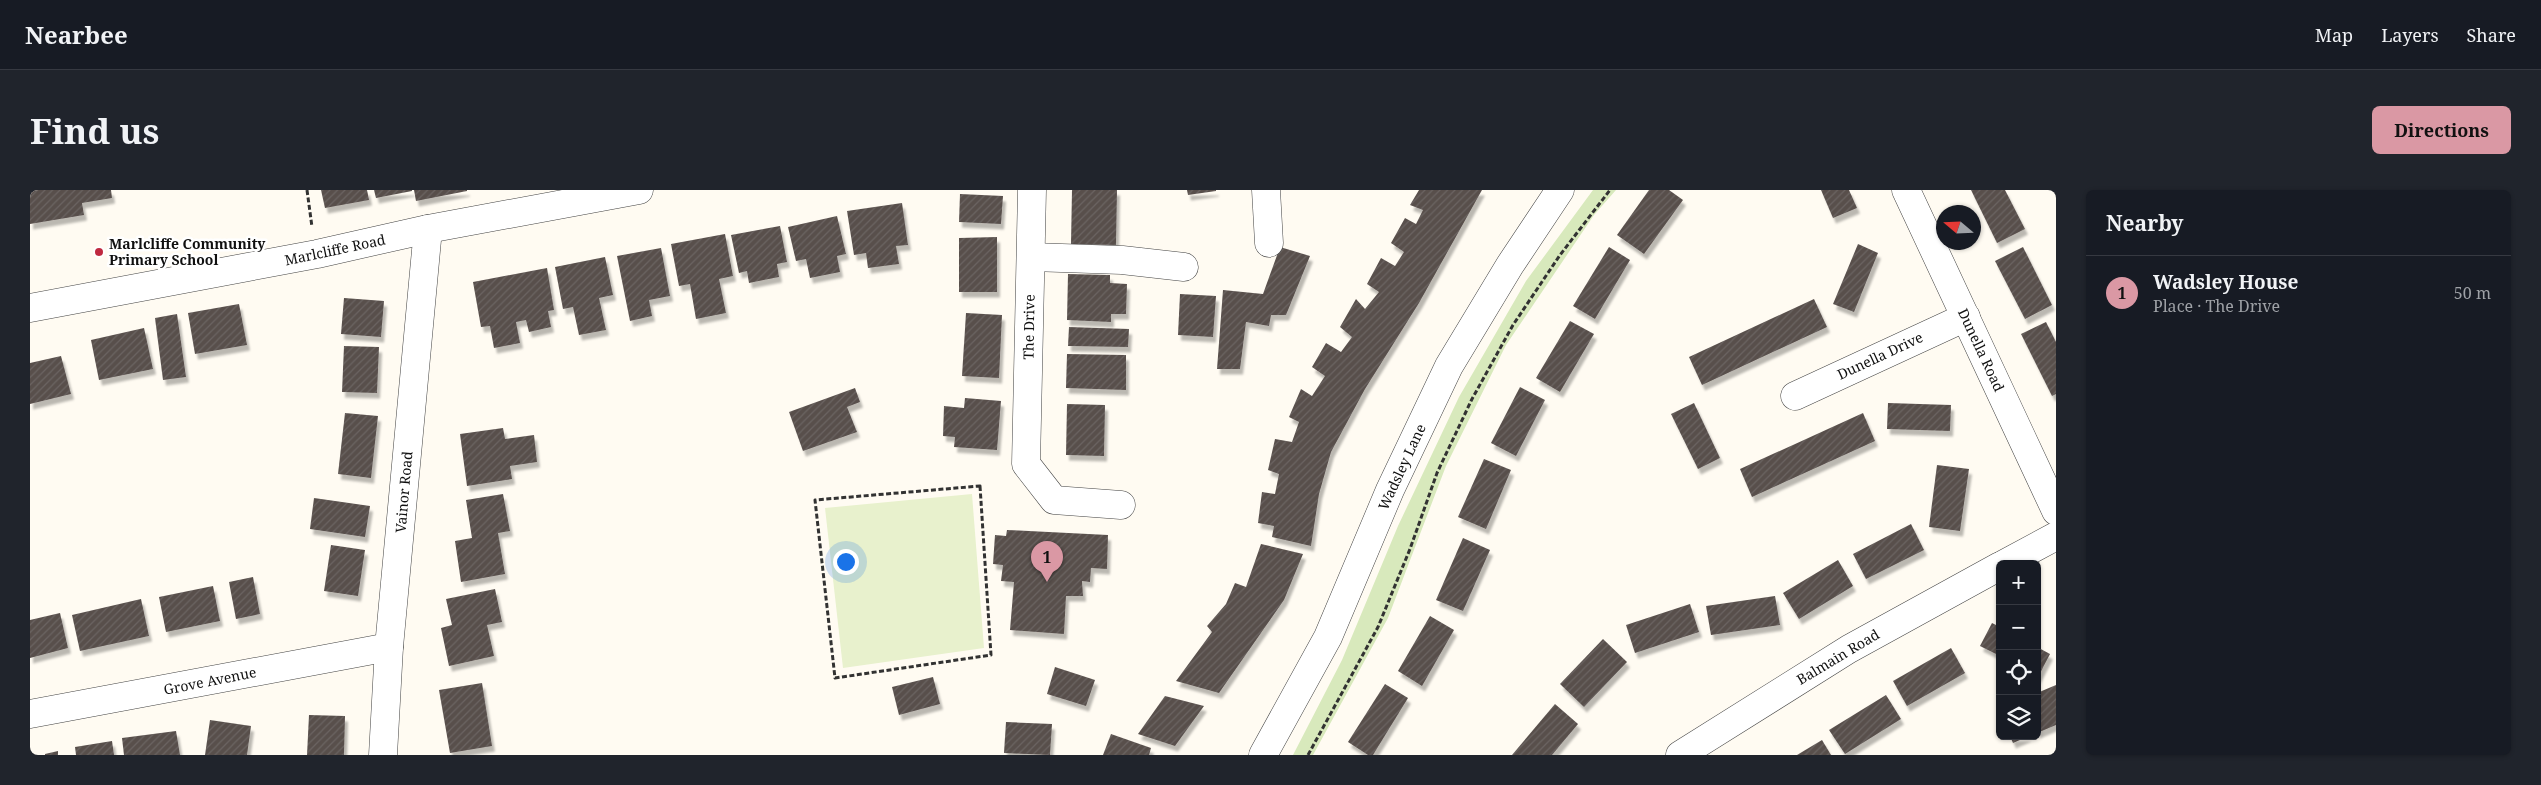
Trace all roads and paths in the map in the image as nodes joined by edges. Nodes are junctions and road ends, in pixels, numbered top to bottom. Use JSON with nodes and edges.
{"nodes":[{"id":1,"x":307,"y":190,"type":"edge"},
{"id":2,"x":639,"y":190,"type":"edge"},
{"id":3,"x":1032,"y":190,"type":"edge"},
{"id":4,"x":1266,"y":190,"type":"edge"},
{"id":5,"x":1560,"y":190,"type":"edge"},
{"id":6,"x":1610,"y":190,"type":"edge"},
{"id":7,"x":1906,"y":190,"type":"edge"},
{"id":8,"x":428,"y":229,"type":"junction"},
{"id":9,"x":1269,"y":244,"type":"dead end"},
{"id":10,"x":317,"y":254,"type":"junction"},
{"id":11,"x":1031,"y":257,"type":"junction"},
{"id":12,"x":1184,"y":267,"type":"dead end"},
{"id":13,"x":30,"y":308,"type":"edge"},
{"id":14,"x":1966,"y":317,"type":"junction"},
{"id":15,"x":1795,"y":396,"type":"dead end"},
{"id":16,"x":1121,"y":505,"type":"dead end"},
{"id":17,"x":2056,"y":511,"type":"edge"},
{"id":18,"x":2056,"y":536,"type":"edge"},
{"id":19,"x":2011,"y":560,"type":"edge"},
{"id":20,"x":1996,"y":568,"type":"edge"},
{"id":21,"x":389,"y":647,"type":"junction"},
{"id":22,"x":991,"y":655,"type":"joint"},
{"id":23,"x":30,"y":714,"type":"edge"},
{"id":24,"x":383,"y":755,"type":"edge"},
{"id":25,"x":1263,"y":755,"type":"edge"},
{"id":26,"x":1308,"y":755,"type":"edge"},
{"id":27,"x":1680,"y":755,"type":"edge"}],
"edges":[{"from":1,"to":10,"type":"path"},
{"from":2,"to":8,"type":"street","name":"Marlcliffe Road"},
{"from":3,"to":11,"type":"street","name":"The Drive"},
{"from":4,"to":9,"type":"street"},
{"from":5,"to":25,"type":"street","name":"Wadsley Lane"},
{"from":6,"to":26,"type":"path"},
{"from":7,"to":14,"type":"street","name":"Dunella Road"},
{"from":8,"to":10,"type":"street","name":"Marlcliffe Road"},
{"from":8,"to":21,"type":"street","name":"Vainor Road"},
{"from":10,"to":13,"type":"street","name":"Marlcliffe Road"},
{"from":11,"to":12,"type":"street"},
{"from":11,"to":16,"type":"street","name":"The Drive"},
{"from":14,"to":15,"type":"street","name":"Dunella Drive"},
{"from":14,"to":17,"type":"street","name":"Dunella Road"},
{"from":18,"to":19,"type":"street"},
{"from":20,"to":27,"type":"street","name":"Balmain Road"},
{"from":21,"to":23,"type":"street","name":"Grove Avenue"},
{"from":21,"to":24,"type":"street","name":"Vainor Road"},
{"from":22,"to":22,"type":"path"}]}
